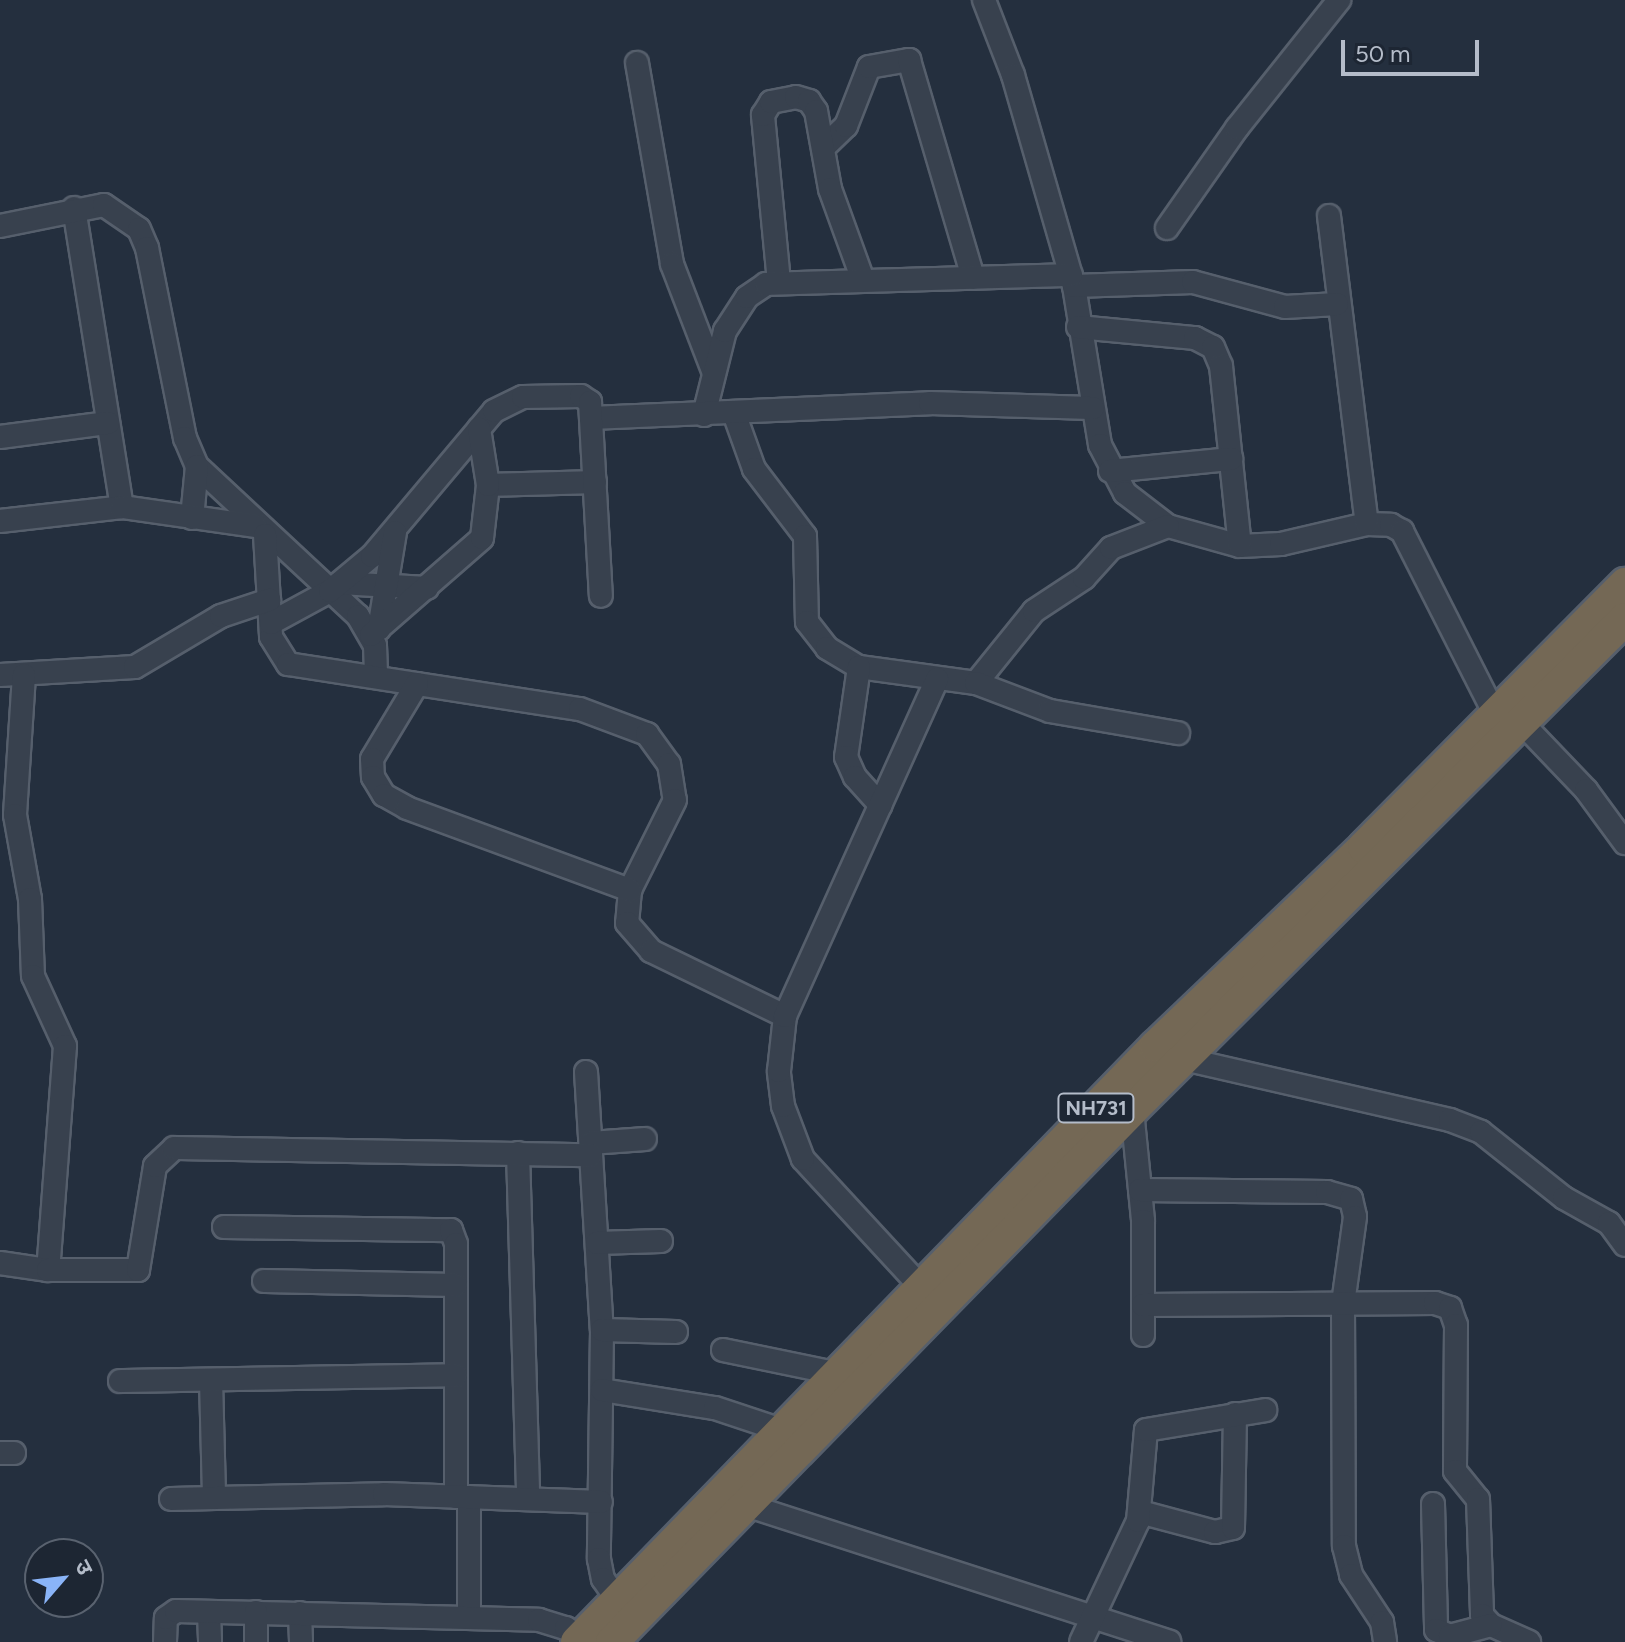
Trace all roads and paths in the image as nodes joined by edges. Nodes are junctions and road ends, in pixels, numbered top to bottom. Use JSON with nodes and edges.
{"nodes":[{"id":1,"x":984,"y":0,"type":"edge"},
{"id":2,"x":1339,"y":0,"type":"edge"},
{"id":3,"x":637,"y":63,"type":"dead end"},
{"id":4,"x":823,"y":148,"type":"junction"},
{"id":5,"x":74,"y":208,"type":"junction"},
{"id":6,"x":1329,"y":216,"type":"dead end"},
{"id":7,"x":0,"y":226,"type":"edge"},
{"id":8,"x":1167,"y":228,"type":"dead end"},
{"id":9,"x":973,"y":278,"type":"junction"},
{"id":10,"x":863,"y":280,"type":"junction"},
{"id":11,"x":1073,"y":281,"type":"junction"},
{"id":12,"x":779,"y":282,"type":"junction"},
{"id":13,"x":1337,"y":304,"type":"junction"},
{"id":14,"x":1078,"y":327,"type":"junction"},
{"id":15,"x":714,"y":373,"type":"junction"},
{"id":16,"x":1093,"y":408,"type":"junction"},
{"id":17,"x":734,"y":413,"type":"junction"},
{"id":18,"x":704,"y":415,"type":"junction"},
{"id":19,"x":591,"y":418,"type":"junction"},
{"id":20,"x":108,"y":423,"type":"junction"},
{"id":21,"x":479,"y":429,"type":"junction"},
{"id":22,"x":0,"y":437,"type":"edge"},
{"id":23,"x":1231,"y":459,"type":"junction"},
{"id":24,"x":197,"y":466,"type":"junction"},
{"id":25,"x":1110,"y":471,"type":"junction"},
{"id":26,"x":595,"y":482,"type":"junction"},
{"id":27,"x":488,"y":485,"type":"junction"},
{"id":28,"x":122,"y":507,"type":"junction"},
{"id":29,"x":192,"y":518,"type":"junction"},
{"id":30,"x":0,"y":521,"type":"edge"},
{"id":31,"x":1367,"y":524,"type":"junction"},
{"id":32,"x":1168,"y":526,"type":"junction"},
{"id":33,"x":260,"y":531,"type":"junction"},
{"id":34,"x":395,"y":531,"type":"junction"},
{"id":35,"x":1240,"y":546,"type":"junction"},
{"id":36,"x":1625,"y":584,"type":"edge"},
{"id":37,"x":385,"y":585,"type":"junction"},
{"id":38,"x":335,"y":587,"type":"junction"},
{"id":39,"x":427,"y":588,"type":"junction"},
{"id":40,"x":601,"y":596,"type":"dead end"},
{"id":41,"x":270,"y":611,"type":"junction"},
{"id":42,"x":1625,"y":619,"type":"edge"},
{"id":43,"x":375,"y":632,"type":"junction"},
{"id":44,"x":859,"y":667,"type":"junction"},
{"id":45,"x":0,"y":675,"type":"edge"},
{"id":46,"x":24,"y":675,"type":"junction"},
{"id":47,"x":376,"y":677,"type":"junction"},
{"id":48,"x":937,"y":679,"type":"junction"},
{"id":49,"x":976,"y":683,"type":"junction"},
{"id":50,"x":417,"y":684,"type":"junction"},
{"id":51,"x":1509,"y":719,"type":"junction"},
{"id":52,"x":1178,"y":733,"type":"dead end"},
{"id":53,"x":880,"y":805,"type":"junction"},
{"id":54,"x":1625,"y":843,"type":"edge"},
{"id":55,"x":630,"y":890,"type":"junction"},
{"id":56,"x":785,"y":1016,"type":"junction"},
{"id":57,"x":1184,"y":1059,"type":"junction"},
{"id":58,"x":586,"y":1072,"type":"dead end"},
{"id":59,"x":1132,"y":1110,"type":"junction"},
{"id":60,"x":645,"y":1139,"type":"dead end"},
{"id":61,"x":591,"y":1149,"type":"junction"},
{"id":62,"x":518,"y":1153,"type":"junction"},
{"id":63,"x":1140,"y":1190,"type":"junction"},
{"id":64,"x":224,"y":1227,"type":"dead end"},
{"id":65,"x":661,"y":1241,"type":"dead end"},
{"id":66,"x":597,"y":1243,"type":"junction"},
{"id":67,"x":1625,"y":1245,"type":"edge"},
{"id":68,"x":0,"y":1263,"type":"edge"},
{"id":69,"x":48,"y":1270,"type":"junction"},
{"id":70,"x":264,"y":1281,"type":"dead end"},
{"id":71,"x":456,"y":1285,"type":"junction"},
{"id":72,"x":922,"y":1288,"type":"junction"},
{"id":73,"x":1343,"y":1303,"type":"junction"},
{"id":74,"x":1143,"y":1305,"type":"junction"},
{"id":75,"x":602,"y":1330,"type":"junction"},
{"id":76,"x":676,"y":1332,"type":"dead end"},
{"id":77,"x":1143,"y":1335,"type":"dead end"},
{"id":78,"x":723,"y":1350,"type":"dead end"},
{"id":79,"x":840,"y":1374,"type":"junction"},
{"id":80,"x":456,"y":1375,"type":"junction"},
{"id":81,"x":211,"y":1380,"type":"junction"},
{"id":82,"x":120,"y":1381,"type":"dead end"},
{"id":83,"x":602,"y":1390,"type":"junction"},
{"id":84,"x":1265,"y":1410,"type":"dead end"},
{"id":85,"x":1235,"y":1414,"type":"junction"},
{"id":86,"x":784,"y":1431,"type":"junction"},
{"id":87,"x":462,"y":1497,"type":"junction"},
{"id":88,"x":214,"y":1498,"type":"junction"},
{"id":89,"x":171,"y":1499,"type":"dead end"},
{"id":90,"x":528,"y":1499,"type":"junction"},
{"id":91,"x":601,"y":1502,"type":"junction"},
{"id":92,"x":1433,"y":1504,"type":"dead end"},
{"id":93,"x":746,"y":1505,"type":"junction"},
{"id":94,"x":1140,"y":1512,"type":"junction"},
{"id":95,"x":209,"y":1612,"type":"junction"},
{"id":96,"x":256,"y":1612,"type":"junction"},
{"id":97,"x":300,"y":1613,"type":"junction"},
{"id":98,"x":469,"y":1616,"type":"junction"},
{"id":99,"x":1090,"y":1618,"type":"junction"},
{"id":100,"x":1491,"y":1625,"type":"junction"},
{"id":101,"x":605,"y":1634,"type":"edge"},
{"id":102,"x":165,"y":1642,"type":"edge"},
{"id":103,"x":210,"y":1642,"type":"edge"},
{"id":104,"x":256,"y":1642,"type":"edge"},
{"id":105,"x":301,"y":1642,"type":"edge"},
{"id":106,"x":1081,"y":1642,"type":"edge"},
{"id":107,"x":1169,"y":1642,"type":"edge"},
{"id":108,"x":1385,"y":1642,"type":"edge"},
{"id":109,"x":1529,"y":1642,"type":"edge"}],
"edges":[{"from":1,"to":11,"type":"street"},
{"from":2,"to":8,"type":"street"},
{"from":3,"to":15,"type":"street"},
{"from":4,"to":9,"type":"street"},
{"from":4,"to":10,"type":"street"},
{"from":4,"to":12,"type":"street"},
{"from":5,"to":7,"type":"street"},
{"from":5,"to":20,"type":"street"},
{"from":5,"to":24,"type":"street"},
{"from":6,"to":13,"type":"street"},
{"from":9,"to":10,"type":"street"},
{"from":9,"to":11,"type":"street"},
{"from":10,"to":12,"type":"street"},
{"from":11,"to":13,"type":"street"},
{"from":11,"to":14,"type":"street"},
{"from":12,"to":15,"type":"street"},
{"from":13,"to":31,"type":"street"},
{"from":14,"to":16,"type":"street"},
{"from":14,"to":23,"type":"street"},
{"from":15,"to":18,"type":"street"},
{"from":16,"to":17,"type":"street"},
{"from":16,"to":25,"type":"street"},
{"from":17,"to":18,"type":"street"},
{"from":17,"to":44,"type":"street"},
{"from":18,"to":19,"type":"street"},
{"from":19,"to":21,"type":"street"},
{"from":19,"to":26,"type":"street"},
{"from":20,"to":22,"type":"street"},
{"from":20,"to":28,"type":"street"},
{"from":21,"to":27,"type":"street"},
{"from":21,"to":34,"type":"street"},
{"from":23,"to":25,"type":"street"},
{"from":23,"to":35,"type":"street"},
{"from":24,"to":29,"type":"street"},
{"from":24,"to":33,"type":"street"},
{"from":25,"to":32,"type":"street"},
{"from":26,"to":27,"type":"street"},
{"from":26,"to":40,"type":"street"},
{"from":27,"to":39,"type":"street"},
{"from":28,"to":29,"type":"street"},
{"from":28,"to":30,"type":"street"},
{"from":29,"to":33,"type":"street"},
{"from":31,"to":35,"type":"street"},
{"from":31,"to":51,"type":"street"},
{"from":32,"to":35,"type":"street"},
{"from":32,"to":49,"type":"street"},
{"from":33,"to":38,"type":"street"},
{"from":33,"to":41,"type":"street"},
{"from":34,"to":37,"type":"street"},
{"from":34,"to":38,"type":"street"},
{"from":36,"to":51,"type":"highway","number":"NH731"},
{"from":37,"to":38,"type":"street"},
{"from":37,"to":39,"type":"street"},
{"from":37,"to":43,"type":"street"},
{"from":38,"to":41,"type":"street"},
{"from":38,"to":43,"type":"street"},
{"from":39,"to":43,"type":"street"},
{"from":41,"to":46,"type":"street"},
{"from":41,"to":47,"type":"street"},
{"from":42,"to":51,"type":"highway","number":"NH731"},
{"from":43,"to":47,"type":"street"},
{"from":44,"to":48,"type":"street"},
{"from":44,"to":53,"type":"street"},
{"from":45,"to":46,"type":"street"},
{"from":46,"to":69,"type":"street"},
{"from":47,"to":50,"type":"street"},
{"from":48,"to":49,"type":"street"},
{"from":48,"to":53,"type":"street"},
{"from":49,"to":52,"type":"street"},
{"from":50,"to":55,"type":"street"},
{"from":50,"to":55,"type":"street"},
{"from":51,"to":54,"type":"street"},
{"from":51,"to":57,"type":"highway","number":"NH731"},
{"from":51,"to":72,"type":"highway","number":"NH731"},
{"from":53,"to":56,"type":"street"},
{"from":55,"to":56,"type":"street"},
{"from":56,"to":72,"type":"street"},
{"from":57,"to":59,"type":"highway","number":"NH731"},
{"from":57,"to":67,"type":"street"},
{"from":58,"to":61,"type":"street"},
{"from":59,"to":63,"type":"street"},
{"from":59,"to":93,"type":"highway","number":"NH731"},
{"from":60,"to":61,"type":"street"},
{"from":61,"to":62,"type":"street"},
{"from":61,"to":66,"type":"street"},
{"from":62,"to":69,"type":"street"},
{"from":62,"to":90,"type":"street"},
{"from":63,"to":73,"type":"street"},
{"from":63,"to":74,"type":"street"},
{"from":64,"to":71,"type":"street"},
{"from":65,"to":66,"type":"street"},
{"from":66,"to":75,"type":"street"},
{"from":68,"to":69,"type":"street"},
{"from":70,"to":71,"type":"street"},
{"from":71,"to":80,"type":"street"},
{"from":72,"to":79,"type":"highway","number":"NH731"},
{"from":73,"to":74,"type":"street"},
{"from":73,"to":100,"type":"street"},
{"from":73,"to":108,"type":"street"},
{"from":74,"to":77,"type":"street"},
{"from":75,"to":76,"type":"street"},
{"from":75,"to":83,"type":"street"},
{"from":78,"to":79,"type":"street"},
{"from":79,"to":86,"type":"highway","number":"NH731"},
{"from":80,"to":81,"type":"street"},
{"from":80,"to":87,"type":"street"},
{"from":81,"to":82,"type":"street"},
{"from":81,"to":88,"type":"street"},
{"from":83,"to":86,"type":"street"},
{"from":83,"to":91,"type":"street"},
{"from":84,"to":85,"type":"street"},
{"from":85,"to":94,"type":"street"},
{"from":85,"to":94,"type":"street"},
{"from":86,"to":101,"type":"highway","number":"NH731"},
{"from":87,"to":88,"type":"street"},
{"from":87,"to":90,"type":"street"},
{"from":87,"to":98,"type":"street"},
{"from":88,"to":89,"type":"street"},
{"from":90,"to":91,"type":"street"},
{"from":91,"to":101,"type":"street"},
{"from":92,"to":100,"type":"street"},
{"from":93,"to":99,"type":"street"},
{"from":93,"to":101,"type":"highway","number":"NH731"},
{"from":94,"to":99,"type":"street"},
{"from":95,"to":96,"type":"street"},
{"from":95,"to":102,"type":"street"},
{"from":95,"to":103,"type":"street"},
{"from":96,"to":97,"type":"street"},
{"from":96,"to":104,"type":"street"},
{"from":97,"to":98,"type":"street"},
{"from":97,"to":105,"type":"street"},
{"from":98,"to":101,"type":"street"},
{"from":99,"to":106,"type":"street"},
{"from":99,"to":107,"type":"street"},
{"from":100,"to":109,"type":"street"}]}
